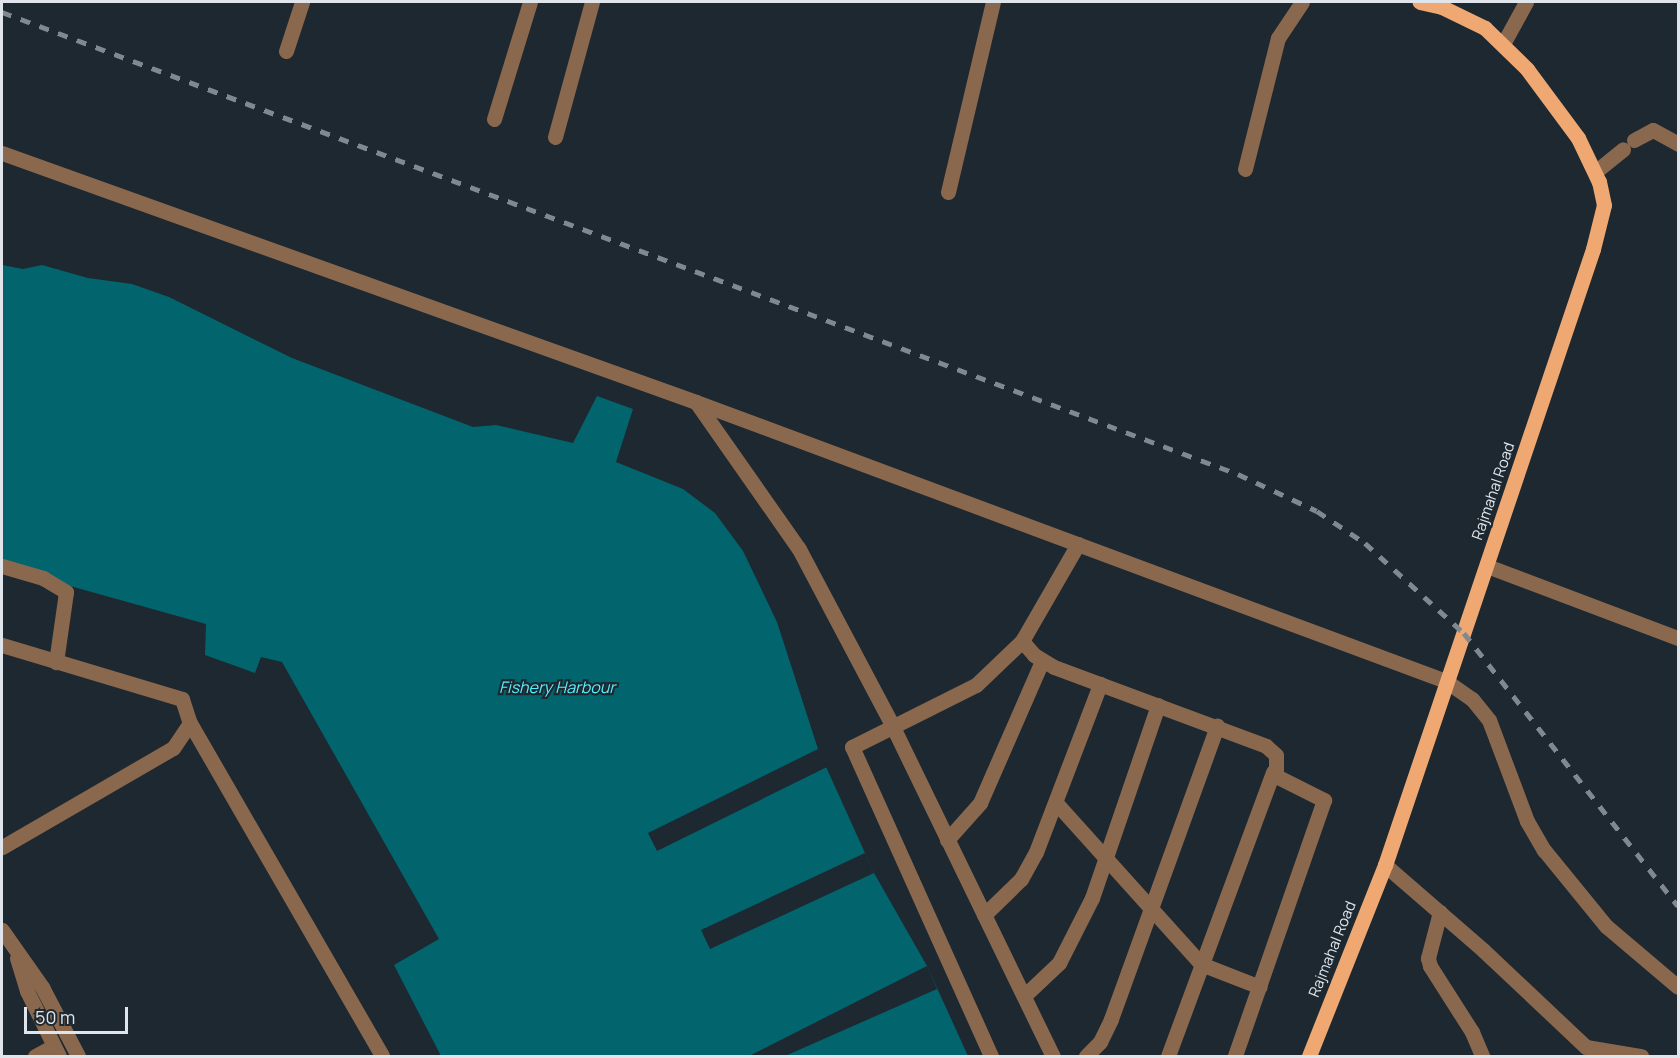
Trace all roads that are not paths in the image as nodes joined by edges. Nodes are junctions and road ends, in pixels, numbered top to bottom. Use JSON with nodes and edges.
{"nodes":[{"id":1,"x":302,"y":2,"type":"edge"},
{"id":2,"x":530,"y":2,"type":"edge"},
{"id":3,"x":592,"y":2,"type":"edge"},
{"id":4,"x":993,"y":2,"type":"edge"},
{"id":5,"x":1302,"y":2,"type":"edge"},
{"id":6,"x":1420,"y":2,"type":"edge"},
{"id":7,"x":1526,"y":2,"type":"edge"},
{"id":8,"x":1503,"y":44,"type":"junction"},
{"id":9,"x":286,"y":51,"type":"dead end"},
{"id":10,"x":494,"y":118,"type":"dead end"},
{"id":11,"x":555,"y":137,"type":"dead end"},
{"id":12,"x":1678,"y":144,"type":"edge"},
{"id":13,"x":2,"y":153,"type":"edge"},
{"id":14,"x":1245,"y":169,"type":"dead end"},
{"id":15,"x":1595,"y":172,"type":"junction"},
{"id":16,"x":948,"y":192,"type":"dead end"},
{"id":17,"x":696,"y":402,"type":"junction"},
{"id":18,"x":1078,"y":543,"type":"junction"},
{"id":19,"x":2,"y":566,"type":"edge"},
{"id":20,"x":1487,"y":566,"type":"junction"},
{"id":21,"x":1678,"y":639,"type":"edge"},
{"id":22,"x":1022,"y":641,"type":"junction"},
{"id":23,"x":2,"y":645,"type":"edge"},
{"id":24,"x":1042,"y":661,"type":"junction"},
{"id":25,"x":56,"y":662,"type":"junction"},
{"id":26,"x":1446,"y":681,"type":"junction"},
{"id":27,"x":1100,"y":684,"type":"junction"},
{"id":28,"x":1158,"y":705,"type":"junction"},
{"id":29,"x":190,"y":723,"type":"junction"},
{"id":30,"x":892,"y":725,"type":"junction"},
{"id":31,"x":1217,"y":726,"type":"junction"},
{"id":32,"x":1273,"y":772,"type":"junction"},
{"id":33,"x":1057,"y":804,"type":"junction"},
{"id":34,"x":947,"y":840,"type":"junction"},
{"id":35,"x":2,"y":848,"type":"edge"},
{"id":36,"x":1106,"y":862,"type":"junction"},
{"id":37,"x":1385,"y":865,"type":"junction"},
{"id":38,"x":1151,"y":910,"type":"junction"},
{"id":39,"x":1440,"y":912,"type":"junction"},
{"id":40,"x":984,"y":915,"type":"junction"},
{"id":41,"x":2,"y":930,"type":"edge"},
{"id":42,"x":14,"y":947,"type":"junction"},
{"id":43,"x":1204,"y":965,"type":"junction"},
{"id":44,"x":1260,"y":987,"type":"junction"},
{"id":45,"x":1678,"y":987,"type":"edge"},
{"id":46,"x":1024,"y":996,"type":"junction"},
{"id":47,"x":56,"y":1052,"type":"edge"},
{"id":48,"x":1589,"y":1053,"type":"edge"},
{"id":49,"x":35,"y":1056,"type":"edge"},
{"id":50,"x":78,"y":1056,"type":"edge"},
{"id":51,"x":382,"y":1056,"type":"edge"},
{"id":52,"x":991,"y":1056,"type":"edge"},
{"id":53,"x":1053,"y":1056,"type":"edge"},
{"id":54,"x":1086,"y":1056,"type":"edge"},
{"id":55,"x":1168,"y":1056,"type":"edge"},
{"id":56,"x":1235,"y":1056,"type":"edge"},
{"id":57,"x":1309,"y":1056,"type":"edge"},
{"id":58,"x":1482,"y":1056,"type":"edge"},
{"id":59,"x":1641,"y":1056,"type":"edge"}],
"edges":[{"from":1,"to":9,"type":"street"},
{"from":2,"to":10,"type":"street"},
{"from":3,"to":11,"type":"street"},
{"from":4,"to":16,"type":"street"},
{"from":5,"to":14,"type":"street"},
{"from":6,"to":8,"type":"main road","name":"Rajmahal Road"},
{"from":7,"to":8,"type":"street"},
{"from":8,"to":15,"type":"main road","name":"Rajmahal Road"},
{"from":12,"to":15,"type":"street"},
{"from":13,"to":17,"type":"street"},
{"from":15,"to":20,"type":"main road","name":"Rajmahal Road"},
{"from":17,"to":18,"type":"street"},
{"from":17,"to":30,"type":"street"},
{"from":18,"to":22,"type":"street"},
{"from":18,"to":26,"type":"street"},
{"from":19,"to":25,"type":"street"},
{"from":20,"to":21,"type":"street"},
{"from":20,"to":26,"type":"main road","name":"Rajmahal Road"},
{"from":22,"to":24,"type":"street"},
{"from":22,"to":30,"type":"street"},
{"from":23,"to":25,"type":"street"},
{"from":24,"to":27,"type":"street"},
{"from":24,"to":34,"type":"street"},
{"from":25,"to":29,"type":"street"},
{"from":26,"to":37,"type":"main road","name":"Rajmahal Road"},
{"from":26,"to":45,"type":"street"},
{"from":27,"to":28,"type":"street"},
{"from":27,"to":33,"type":"street"},
{"from":28,"to":31,"type":"street"},
{"from":28,"to":36,"type":"street"},
{"from":29,"to":35,"type":"street"},
{"from":29,"to":51,"type":"street"},
{"from":30,"to":34,"type":"street"},
{"from":30,"to":52,"type":"street"},
{"from":31,"to":32,"type":"street"},
{"from":31,"to":38,"type":"street"},
{"from":32,"to":43,"type":"street"},
{"from":32,"to":44,"type":"street"},
{"from":33,"to":36,"type":"street"},
{"from":33,"to":40,"type":"street"},
{"from":34,"to":40,"type":"street"},
{"from":36,"to":38,"type":"street"},
{"from":36,"to":46,"type":"street"},
{"from":37,"to":39,"type":"street"},
{"from":37,"to":57,"type":"main road","name":"Rajmahal Road"},
{"from":38,"to":43,"type":"street"},
{"from":38,"to":54,"type":"street"},
{"from":39,"to":48,"type":"street"},
{"from":39,"to":58,"type":"street"},
{"from":40,"to":46,"type":"street"},
{"from":41,"to":42,"type":"street"},
{"from":42,"to":47,"type":"street"},
{"from":42,"to":50,"type":"street"},
{"from":43,"to":44,"type":"street"},
{"from":43,"to":55,"type":"street"},
{"from":44,"to":56,"type":"street"},
{"from":46,"to":53,"type":"street"},
{"from":47,"to":49,"type":"street"},
{"from":48,"to":59,"type":"street"}]}
